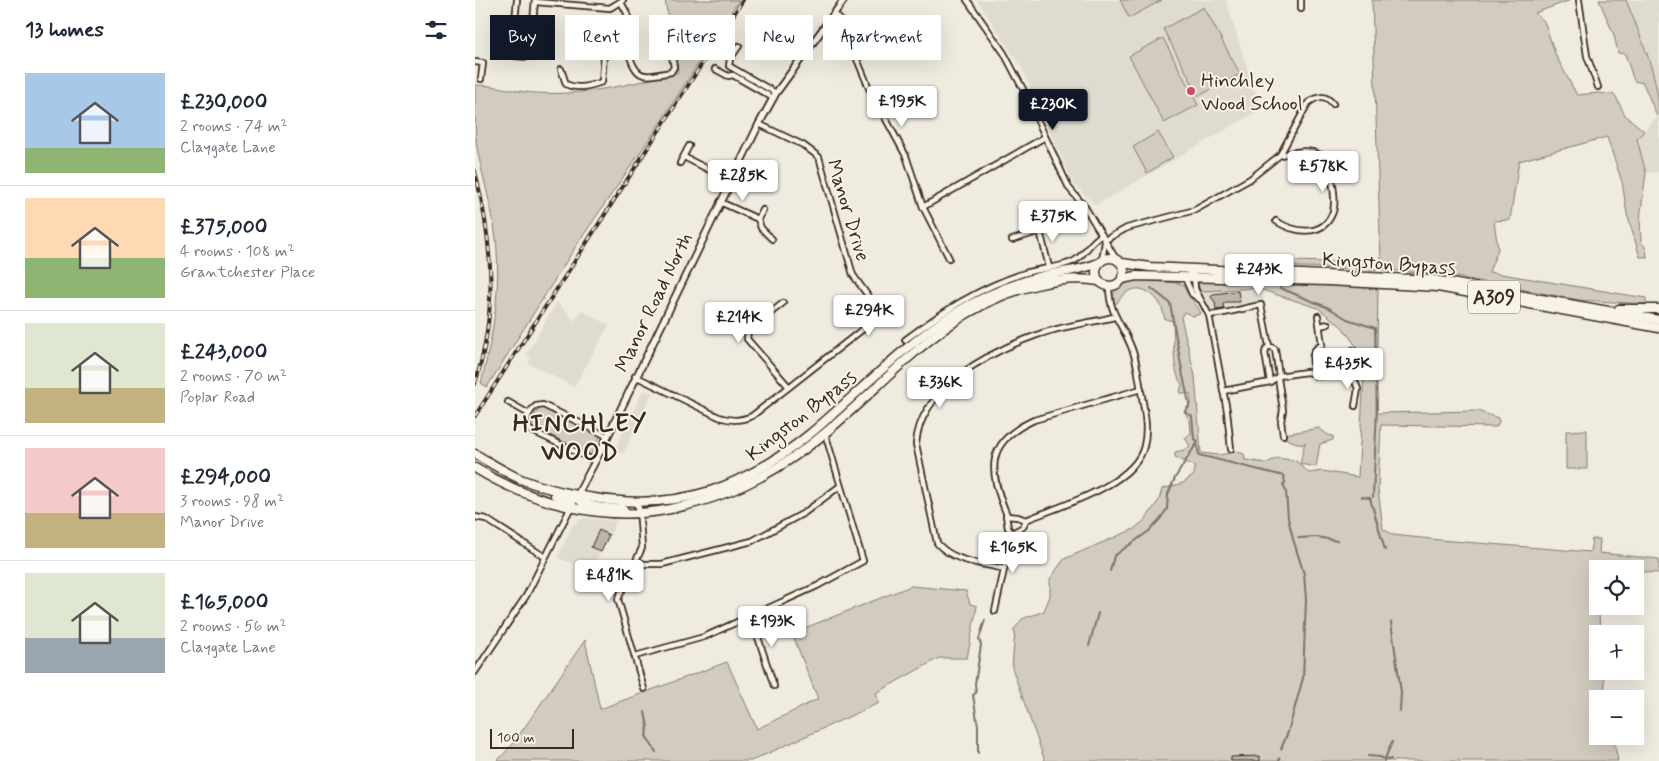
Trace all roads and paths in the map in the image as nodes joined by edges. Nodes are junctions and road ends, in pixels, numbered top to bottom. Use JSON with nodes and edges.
{"nodes":[{"id":1,"x":517,"y":0,"type":"edge"},
{"id":2,"x":583,"y":0,"type":"edge"},
{"id":3,"x":844,"y":0,"type":"edge"},
{"id":4,"x":967,"y":0,"type":"edge"},
{"id":5,"x":1301,"y":0,"type":"edge"},
{"id":6,"x":1579,"y":0,"type":"edge"},
{"id":7,"x":535,"y":1,"type":"edge"},
{"id":8,"x":622,"y":2,"type":"edge"},
{"id":9,"x":583,"y":6,"type":"junction"},
{"id":10,"x":1301,"y":9,"type":"dead end"},
{"id":11,"x":834,"y":12,"type":"junction"},
{"id":12,"x":628,"y":15,"type":"edge"},
{"id":13,"x":739,"y":46,"type":"dead end"},
{"id":14,"x":604,"y":60,"type":"edge"},
{"id":15,"x":631,"y":60,"type":"edge"},
{"id":16,"x":673,"y":60,"type":"edge"},
{"id":17,"x":475,"y":62,"type":"edge"},
{"id":18,"x":561,"y":69,"type":"dead end"},
{"id":19,"x":715,"y":69,"type":"dead end"},
{"id":20,"x":481,"y":80,"type":"dead end"},
{"id":21,"x":1598,"y":87,"type":"dead end"},
{"id":22,"x":775,"y":95,"type":"junction"},
{"id":23,"x":1333,"y":104,"type":"dead end"},
{"id":24,"x":759,"y":124,"type":"junction"},
{"id":25,"x":1045,"y":137,"type":"junction"},
{"id":26,"x":689,"y":146,"type":"dead end"},
{"id":27,"x":1280,"y":155,"type":"junction"},
{"id":28,"x":683,"y":157,"type":"junction"},
{"id":29,"x":680,"y":164,"type":"dead end"},
{"id":30,"x":731,"y":181,"type":"junction"},
{"id":31,"x":720,"y":202,"type":"junction"},
{"id":32,"x":923,"y":207,"type":"junction"},
{"id":33,"x":763,"y":210,"type":"dead end"},
{"id":34,"x":758,"y":219,"type":"junction"},
{"id":35,"x":1276,"y":221,"type":"dead end"},
{"id":36,"x":1037,"y":223,"type":"dead end"},
{"id":37,"x":1039,"y":231,"type":"junction"},
{"id":38,"x":1102,"y":235,"type":"junction"},
{"id":39,"x":772,"y":239,"type":"dead end"},
{"id":40,"x":1012,"y":240,"type":"dead end"},
{"id":41,"x":1105,"y":241,"type":"junction"},
{"id":42,"x":949,"y":258,"type":"dead end"},
{"id":43,"x":1119,"y":261,"type":"junction"},
{"id":44,"x":1100,"y":262,"type":"junction"},
{"id":45,"x":1049,"y":267,"type":"junction"},
{"id":46,"x":1160,"y":268,"type":"junction"},
{"id":47,"x":1185,"y":278,"type":"junction"},
{"id":48,"x":1195,"y":278,"type":"junction"},
{"id":49,"x":1122,"y":279,"type":"junction"},
{"id":50,"x":1099,"y":281,"type":"junction"},
{"id":51,"x":1109,"y":286,"type":"junction"},
{"id":52,"x":1202,"y":301,"type":"junction"},
{"id":53,"x":783,"y":303,"type":"dead end"},
{"id":54,"x":1592,"y":307,"type":"junction"},
{"id":55,"x":1659,"y":310,"type":"edge"},
{"id":56,"x":1209,"y":315,"type":"junction"},
{"id":57,"x":1318,"y":316,"type":"dead end"},
{"id":58,"x":1115,"y":317,"type":"junction"},
{"id":59,"x":1659,"y":320,"type":"edge"},
{"id":60,"x":1328,"y":324,"type":"dead end"},
{"id":61,"x":1320,"y":326,"type":"junction"},
{"id":62,"x":1659,"y":328,"type":"edge"},
{"id":63,"x":905,"y":340,"type":"dead end"},
{"id":64,"x":1269,"y":346,"type":"junction"},
{"id":65,"x":1353,"y":350,"type":"dead end"},
{"id":66,"x":1351,"y":371,"type":"junction"},
{"id":67,"x":1314,"y":373,"type":"junction"},
{"id":68,"x":635,"y":376,"type":"junction"},
{"id":69,"x":1278,"y":377,"type":"junction"},
{"id":70,"x":1270,"y":382,"type":"junction"},
{"id":71,"x":789,"y":387,"type":"junction"},
{"id":72,"x":1141,"y":389,"type":"junction"},
{"id":73,"x":1223,"y":390,"type":"junction"},
{"id":74,"x":509,"y":402,"type":"dead end"},
{"id":75,"x":1355,"y":406,"type":"dead end"},
{"id":76,"x":529,"y":414,"type":"junction"},
{"id":77,"x":825,"y":432,"type":"junction"},
{"id":78,"x":1283,"y":435,"type":"dead end"},
{"id":79,"x":607,"y":436,"type":"junction"},
{"id":80,"x":1231,"y":449,"type":"dead end"},
{"id":81,"x":475,"y":454,"type":"edge"},
{"id":82,"x":595,"y":461,"type":"junction"},
{"id":83,"x":475,"y":468,"type":"edge"},
{"id":84,"x":517,"y":477,"type":"junction"},
{"id":85,"x":840,"y":486,"type":"junction"},
{"id":86,"x":577,"y":496,"type":"junction"},
{"id":87,"x":635,"y":503,"type":"junction"},
{"id":88,"x":571,"y":507,"type":"junction"},
{"id":89,"x":639,"y":513,"type":"junction"},
{"id":90,"x":1007,"y":515,"type":"junction"},
{"id":91,"x":475,"y":517,"type":"edge"},
{"id":92,"x":1026,"y":520,"type":"junction"},
{"id":93,"x":1012,"y":533,"type":"junction"},
{"id":94,"x":545,"y":557,"type":"junction"},
{"id":95,"x":637,"y":561,"type":"junction"},
{"id":96,"x":1004,"y":569,"type":"junction"},
{"id":97,"x":995,"y":611,"type":"dead end"},
{"id":98,"x":751,"y":616,"type":"junction"},
{"id":99,"x":635,"y":656,"type":"junction"},
{"id":100,"x":475,"y":672,"type":"edge"},
{"id":101,"x":774,"y":686,"type":"dead end"},
{"id":102,"x":643,"y":689,"type":"dead end"}],
"edges":[{"from":1,"to":7,"type":"street"},
{"from":2,"to":9,"type":"street"},
{"from":3,"to":11,"type":"street","name":"Manor Road North"},
{"from":4,"to":25,"type":"street"},
{"from":5,"to":10,"type":"street"},
{"from":6,"to":21,"type":"street"},
{"from":7,"to":9,"type":"street"},
{"from":8,"to":9,"type":"street"},
{"from":8,"to":12,"type":"street"},
{"from":11,"to":22,"type":"street","name":"Manor Road North"},
{"from":11,"to":32,"type":"street"},
{"from":13,"to":22,"type":"street"},
{"from":14,"to":18,"type":"street"},
{"from":15,"to":16,"type":"street"},
{"from":17,"to":20,"type":"street"},
{"from":19,"to":22,"type":"street"},
{"from":22,"to":24,"type":"street","name":"Manor Road North"},
{"from":23,"to":27,"type":"street"},
{"from":24,"to":30,"type":"street","name":"Manor Road North"},
{"from":24,"to":71,"type":"street","name":"Manor Drive"},
{"from":25,"to":32,"type":"street"},
{"from":25,"to":38,"type":"street"},
{"from":26,"to":28,"type":"street"},
{"from":27,"to":35,"type":"street"},
{"from":27,"to":41,"type":"street"},
{"from":28,"to":29,"type":"street"},
{"from":28,"to":30,"type":"street"},
{"from":30,"to":31,"type":"street","name":"Manor Road North"},
{"from":31,"to":34,"type":"street"},
{"from":31,"to":68,"type":"street","name":"Manor Road North"},
{"from":32,"to":42,"type":"street"},
{"from":33,"to":34,"type":"street"},
{"from":34,"to":39,"type":"street"},
{"from":36,"to":37,"type":"street"},
{"from":37,"to":40,"type":"street"},
{"from":37,"to":45,"type":"street"},
{"from":38,"to":41,"type":"street"},
{"from":38,"to":45,"type":"street"},
{"from":41,"to":43,"type":"street"},
{"from":41,"to":44,"type":"street"},
{"from":43,"to":44,"type":"highway"},
{"from":43,"to":46,"type":"highway","name":"Kingston Bypass","number":"A309"},
{"from":43,"to":49,"type":"highway"},
{"from":44,"to":50,"type":"highway"},
{"from":44,"to":87,"type":"highway","name":"Kingston Bypass"},
{"from":45,"to":63,"type":"street"},
{"from":46,"to":48,"type":"street"},
{"from":46,"to":54,"type":"highway","name":"Kingston Bypass","number":"A309"},
{"from":47,"to":48,"type":"highway","name":"Kingston Bypass","number":"A309"},
{"from":47,"to":49,"type":"highway","name":"Kingston Bypass","number":"A309"},
{"from":47,"to":52,"type":"street"},
{"from":48,"to":52,"type":"street"},
{"from":48,"to":62,"type":"highway","name":"Kingston Bypass","number":"A309"},
{"from":49,"to":51,"type":"highway"},
{"from":50,"to":51,"type":"highway"},
{"from":50,"to":77,"type":"highway","name":"Kingston Bypass"},
{"from":51,"to":58,"type":"street"},
{"from":52,"to":56,"type":"street"},
{"from":53,"to":71,"type":"street"},
{"from":54,"to":55,"type":"highway","number":"A309"},
{"from":54,"to":59,"type":"highway"},
{"from":56,"to":64,"type":"street"},
{"from":56,"to":73,"type":"street"},
{"from":57,"to":61,"type":"street"},
{"from":58,"to":72,"type":"street"},
{"from":58,"to":96,"type":"street"},
{"from":60,"to":61,"type":"street"},
{"from":61,"to":67,"type":"street"},
{"from":64,"to":69,"type":"street"},
{"from":64,"to":70,"type":"street"},
{"from":65,"to":66,"type":"street"},
{"from":66,"to":67,"type":"street"},
{"from":66,"to":75,"type":"street"},
{"from":67,"to":69,"type":"street"},
{"from":68,"to":71,"type":"street","name":"Manor Drive"},
{"from":68,"to":79,"type":"street","name":"Manor Road North"},
{"from":69,"to":70,"type":"street"},
{"from":69,"to":78,"type":"street"},
{"from":70,"to":73,"type":"street"},
{"from":72,"to":90,"type":"street"},
{"from":72,"to":92,"type":"street"},
{"from":73,"to":80,"type":"street"},
{"from":74,"to":76,"type":"street"},
{"from":76,"to":79,"type":"street"},
{"from":76,"to":82,"type":"street"},
{"from":77,"to":85,"type":"street"},
{"from":77,"to":89,"type":"highway","name":"Kingston Bypass"},
{"from":79,"to":82,"type":"street","name":"Manor Road North"},
{"from":81,"to":84,"type":"highway","name":"Kingston Bypass"},
{"from":82,"to":86,"type":"street","name":"Manor Road North"},
{"from":83,"to":88,"type":"highway","name":"Kingston Bypass"},
{"from":84,"to":86,"type":"highway","name":"Kingston Bypass"},
{"from":84,"to":88,"type":"highway"},
{"from":85,"to":95,"type":"street"},
{"from":85,"to":98,"type":"street"},
{"from":86,"to":87,"type":"highway","name":"Kingston Bypass"},
{"from":86,"to":88,"type":"street","name":"Manor Road North"},
{"from":86,"to":89,"type":"highway"},
{"from":87,"to":89,"type":"street"},
{"from":88,"to":89,"type":"highway","name":"Kingston Bypass"},
{"from":88,"to":94,"type":"street"},
{"from":89,"to":95,"type":"street"},
{"from":90,"to":92,"type":"street"},
{"from":90,"to":93,"type":"street"},
{"from":91,"to":94,"type":"street"},
{"from":92,"to":93,"type":"street"},
{"from":93,"to":96,"type":"street"},
{"from":94,"to":100,"type":"street"},
{"from":95,"to":99,"type":"street"},
{"from":96,"to":97,"type":"street"},
{"from":98,"to":99,"type":"street"},
{"from":98,"to":101,"type":"street"},
{"from":99,"to":102,"type":"street"}]}
